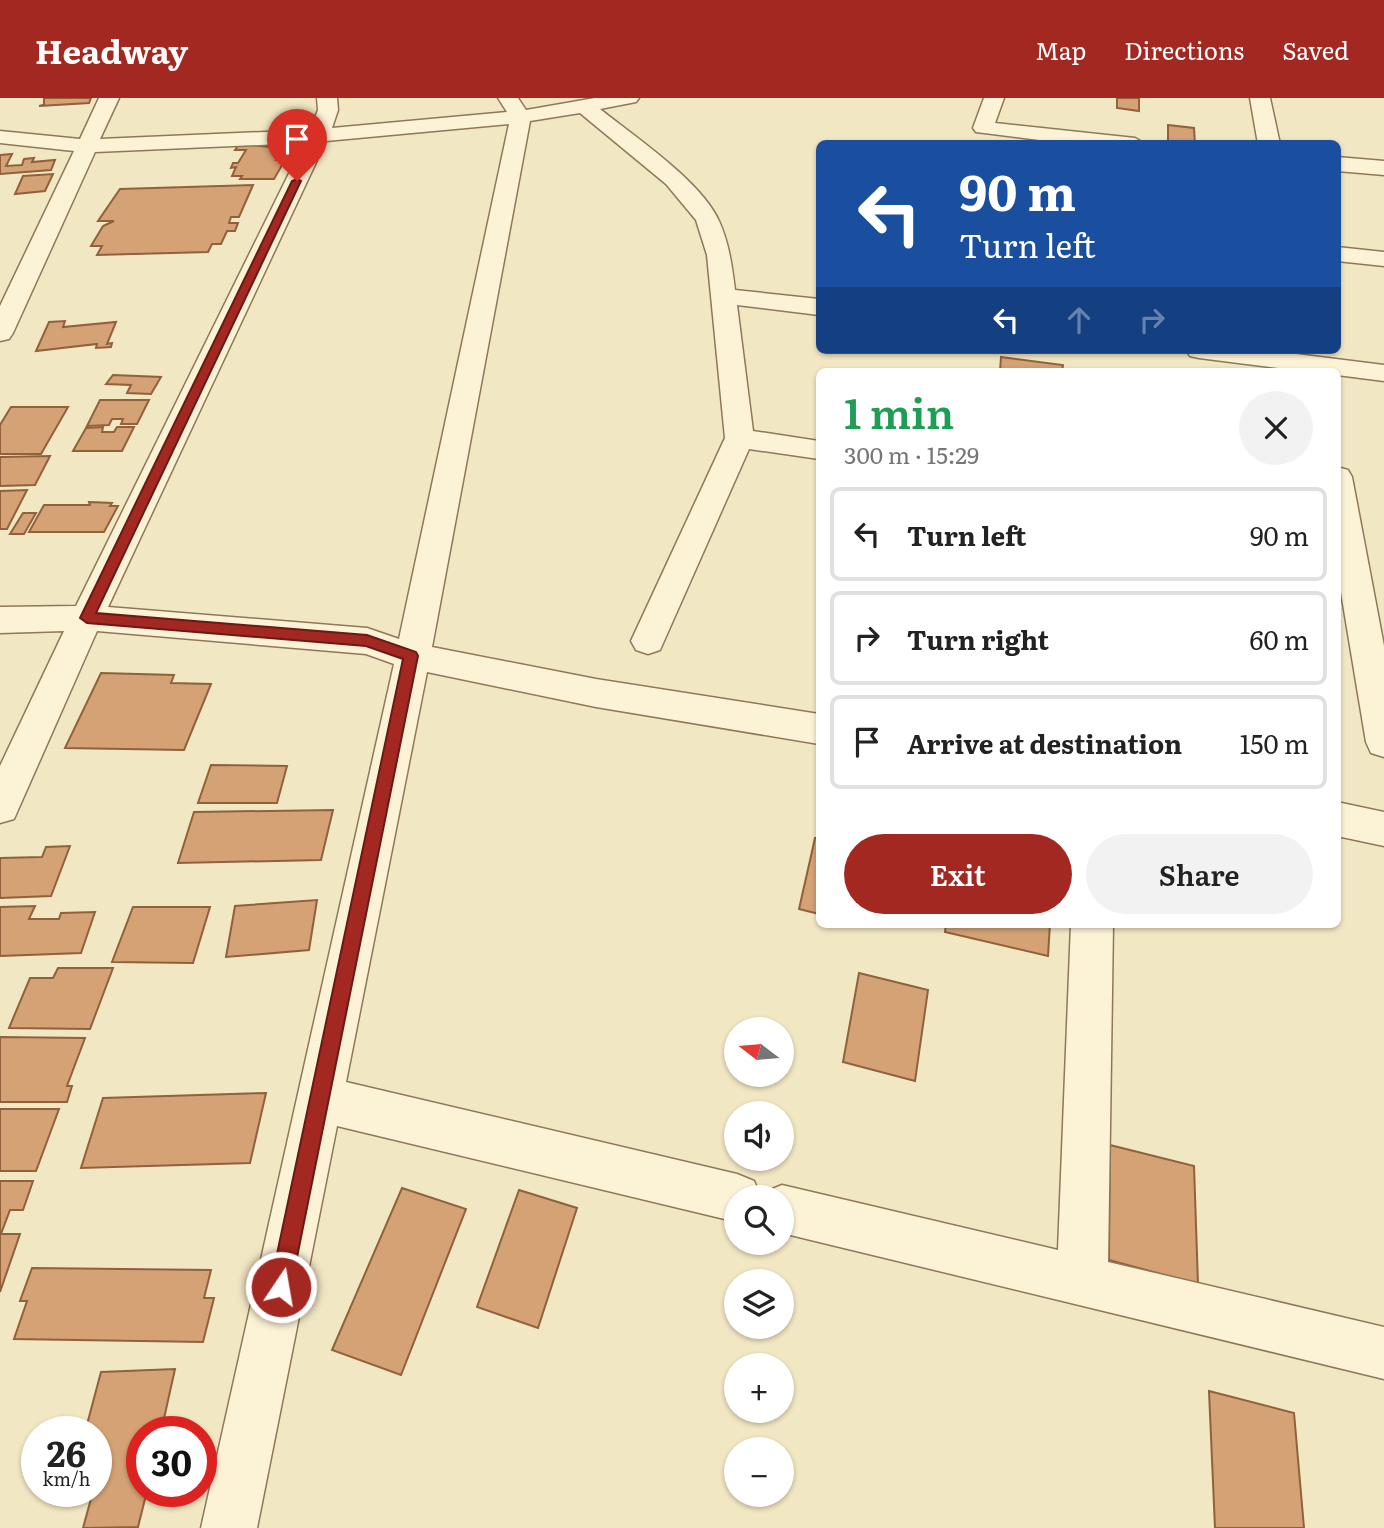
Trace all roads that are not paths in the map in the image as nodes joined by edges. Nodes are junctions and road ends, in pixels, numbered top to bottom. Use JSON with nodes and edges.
{"nodes":[{"id":1,"x":109,"y":98,"type":"edge"},
{"id":2,"x":327,"y":98,"type":"edge"},
{"id":3,"x":629,"y":98,"type":"edge"},
{"id":4,"x":994,"y":98,"type":"edge"},
{"id":5,"x":1260,"y":98,"type":"edge"},
{"id":6,"x":514,"y":107,"type":"edge"},
{"id":7,"x":585,"y":107,"type":"junction"},
{"id":8,"x":318,"y":136,"type":"junction"},
{"id":9,"x":0,"y":137,"type":"edge"},
{"id":10,"x":1097,"y":140,"type":"edge"},
{"id":11,"x":1268,"y":140,"type":"edge"},
{"id":12,"x":89,"y":146,"type":"junction"},
{"id":13,"x":1341,"y":164,"type":"edge"},
{"id":14,"x":1384,"y":168,"type":"edge"},
{"id":15,"x":1341,"y":254,"type":"edge"},
{"id":16,"x":1384,"y":259,"type":"edge"},
{"id":17,"x":724,"y":296,"type":"junction"},
{"id":18,"x":6,"y":305,"type":"edge"},
{"id":19,"x":816,"y":307,"type":"edge"},
{"id":20,"x":0,"y":333,"type":"edge"},
{"id":21,"x":1240,"y":354,"type":"edge"},
{"id":22,"x":1312,"y":361,"type":"edge"},
{"id":23,"x":1384,"y":373,"type":"edge"},
{"id":24,"x":739,"y":438,"type":"junction"},
{"id":25,"x":816,"y":450,"type":"edge"},
{"id":26,"x":1341,"y":491,"type":"edge"},
{"id":27,"x":1353,"y":534,"type":"edge"},
{"id":28,"x":87,"y":618,"type":"junction"},
{"id":29,"x":0,"y":620,"type":"edge"},
{"id":30,"x":648,"y":641,"type":"dead end"},
{"id":31,"x":411,"y":656,"type":"junction"},
{"id":32,"x":1381,"y":706,"type":"edge"},
{"id":33,"x":816,"y":729,"type":"edge"},
{"id":34,"x":1384,"y":741,"type":"edge"},
{"id":35,"x":0,"y":807,"type":"edge"},
{"id":36,"x":1341,"y":820,"type":"edge"},
{"id":37,"x":1384,"y":829,"type":"edge"},
{"id":38,"x":1092,"y":928,"type":"edge"},
{"id":39,"x":321,"y":1099,"type":"junction"},
{"id":40,"x":724,"y":1195,"type":"edge"},
{"id":41,"x":794,"y":1212,"type":"edge"},
{"id":42,"x":1082,"y":1281,"type":"junction"},
{"id":43,"x":1384,"y":1353,"type":"edge"},
{"id":44,"x":229,"y":1528,"type":"edge"}],
"edges":[{"from":1,"to":12,"type":"street"},
{"from":2,"to":8,"type":"street"},
{"from":3,"to":7,"type":"street"},
{"from":4,"to":10,"type":"street"},
{"from":5,"to":11,"type":"street"},
{"from":6,"to":7,"type":"street"},
{"from":6,"to":8,"type":"street"},
{"from":6,"to":31,"type":"street"},
{"from":7,"to":17,"type":"street"},
{"from":8,"to":12,"type":"street"},
{"from":8,"to":28,"type":"street"},
{"from":9,"to":12,"type":"street"},
{"from":12,"to":18,"type":"street"},
{"from":13,"to":14,"type":"street"},
{"from":15,"to":16,"type":"street"},
{"from":17,"to":19,"type":"street"},
{"from":17,"to":24,"type":"street"},
{"from":18,"to":20,"type":"street"},
{"from":21,"to":22,"type":"street"},
{"from":22,"to":23,"type":"street"},
{"from":24,"to":25,"type":"street"},
{"from":24,"to":30,"type":"street"},
{"from":26,"to":27,"type":"street"},
{"from":27,"to":32,"type":"street"},
{"from":28,"to":29,"type":"street"},
{"from":28,"to":31,"type":"street"},
{"from":28,"to":35,"type":"street"},
{"from":31,"to":33,"type":"street"},
{"from":31,"to":39,"type":"street"},
{"from":32,"to":34,"type":"street"},
{"from":36,"to":37,"type":"street"},
{"from":38,"to":42,"type":"street"},
{"from":39,"to":40,"type":"street"},
{"from":39,"to":44,"type":"street"},
{"from":41,"to":42,"type":"street"},
{"from":42,"to":43,"type":"street"}]}
